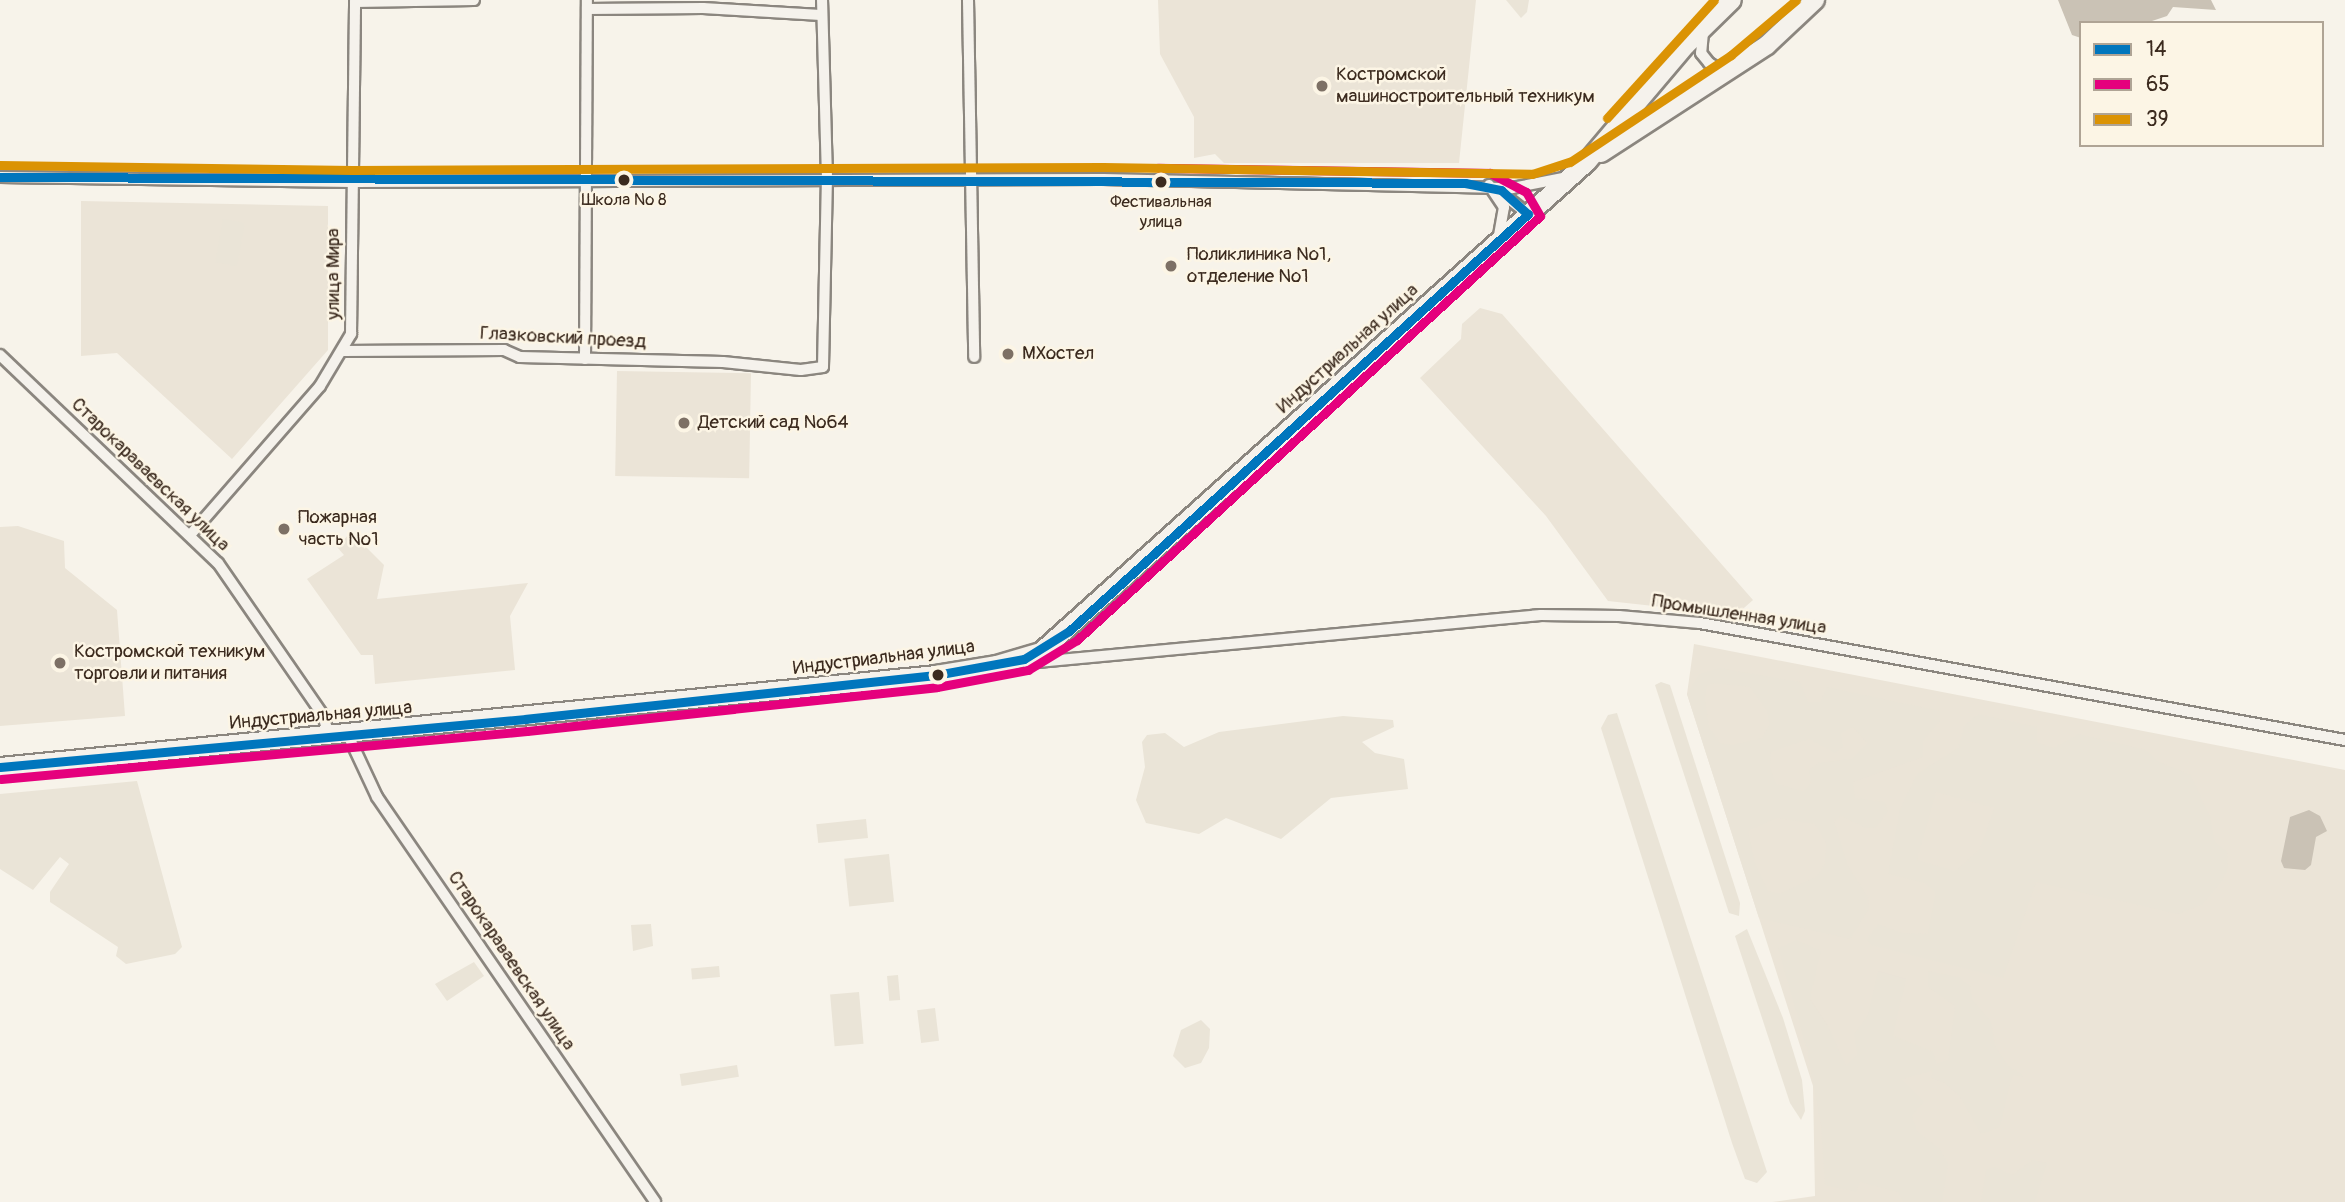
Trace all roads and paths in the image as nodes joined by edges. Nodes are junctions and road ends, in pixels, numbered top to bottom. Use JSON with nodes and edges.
{"nodes":[{"id":1,"x":474,"y":0,"type":"edge"},
{"id":2,"x":822,"y":0,"type":"edge"},
{"id":3,"x":968,"y":0,"type":"edge"},
{"id":4,"x":1732,"y":0,"type":"edge"},
{"id":5,"x":1815,"y":0,"type":"edge"},
{"id":6,"x":355,"y":1,"type":"edge"},
{"id":7,"x":587,"y":4,"type":"edge"},
{"id":8,"x":821,"y":15,"type":"junction"},
{"id":9,"x":1707,"y":23,"type":"junction"},
{"id":10,"x":1738,"y":65,"type":"junction"},
{"id":11,"x":1581,"y":167,"type":"junction"},
{"id":12,"x":0,"y":177,"type":"edge"},
{"id":13,"x":827,"y":178,"type":"junction"},
{"id":14,"x":972,"y":178,"type":"junction"},
{"id":15,"x":585,"y":180,"type":"junction"},
{"id":16,"x":352,"y":182,"type":"junction"},
{"id":17,"x":1489,"y":185,"type":"junction"},
{"id":18,"x":1528,"y":214,"type":"junction"},
{"id":19,"x":1493,"y":245,"type":"junction"},
{"id":20,"x":343,"y":351,"type":"junction"},
{"id":21,"x":0,"y":355,"type":"edge"},
{"id":22,"x":974,"y":356,"type":"dead end"},
{"id":23,"x":585,"y":359,"type":"junction"},
{"id":24,"x":191,"y":534,"type":"junction"},
{"id":25,"x":997,"y":665,"type":"junction"},
{"id":26,"x":348,"y":735,"type":"junction"},
{"id":27,"x":329,"y":736,"type":"junction"},
{"id":28,"x":2345,"y":740,"type":"edge"},
{"id":29,"x":0,"y":767,"type":"edge"},
{"id":30,"x":655,"y":1202,"type":"edge"}],
"edges":[{"from":1,"to":6,"type":"street"},
{"from":2,"to":8,"type":"street"},
{"from":3,"to":14,"type":"street"},
{"from":4,"to":9,"type":"highway","name":"Индустриальная улица"},
{"from":5,"to":10,"type":"highway","name":"Индустриальная улица"},
{"from":6,"to":16,"type":"street","name":"улица Мира"},
{"from":7,"to":8,"type":"street"},
{"from":7,"to":15,"type":"street"},
{"from":8,"to":13,"type":"street"},
{"from":9,"to":10,"type":"street"},
{"from":9,"to":11,"type":"highway","name":"Индустриальная улица"},
{"from":10,"to":11,"type":"highway","name":"Индустриальная улица"},
{"from":11,"to":17,"type":"street"},
{"from":11,"to":18,"type":"highway","name":"Индустриальная улица"},
{"from":12,"to":16,"type":"street"},
{"from":13,"to":14,"type":"street"},
{"from":13,"to":15,"type":"street"},
{"from":13,"to":23,"type":"street","name":"Глазковский проезд"},
{"from":14,"to":17,"type":"street"},
{"from":14,"to":22,"type":"street"},
{"from":15,"to":16,"type":"street"},
{"from":15,"to":23,"type":"street"},
{"from":16,"to":20,"type":"street","name":"улица Мира"},
{"from":17,"to":18,"type":"street"},
{"from":17,"to":19,"type":"street"},
{"from":18,"to":19,"type":"highway","name":"Индустриальная улица"},
{"from":19,"to":25,"type":"highway","name":"Индустриальная улица"},
{"from":20,"to":23,"type":"street","name":"Глазковский проезд"},
{"from":20,"to":24,"type":"street","name":"улица Мира"},
{"from":21,"to":24,"type":"street","name":"Старокараваевская улица"},
{"from":24,"to":27,"type":"street","name":"Старокараваевская улица"},
{"from":25,"to":26,"type":"highway","name":"Индустриальная улица"},
{"from":25,"to":28,"type":"street","name":"Промышленная улица"},
{"from":26,"to":27,"type":"highway","name":"Индустриальная улица"},
{"from":26,"to":30,"type":"street","name":"Старокараваевская улица"},
{"from":27,"to":29,"type":"highway","name":"Индустриальная улица"}]}
